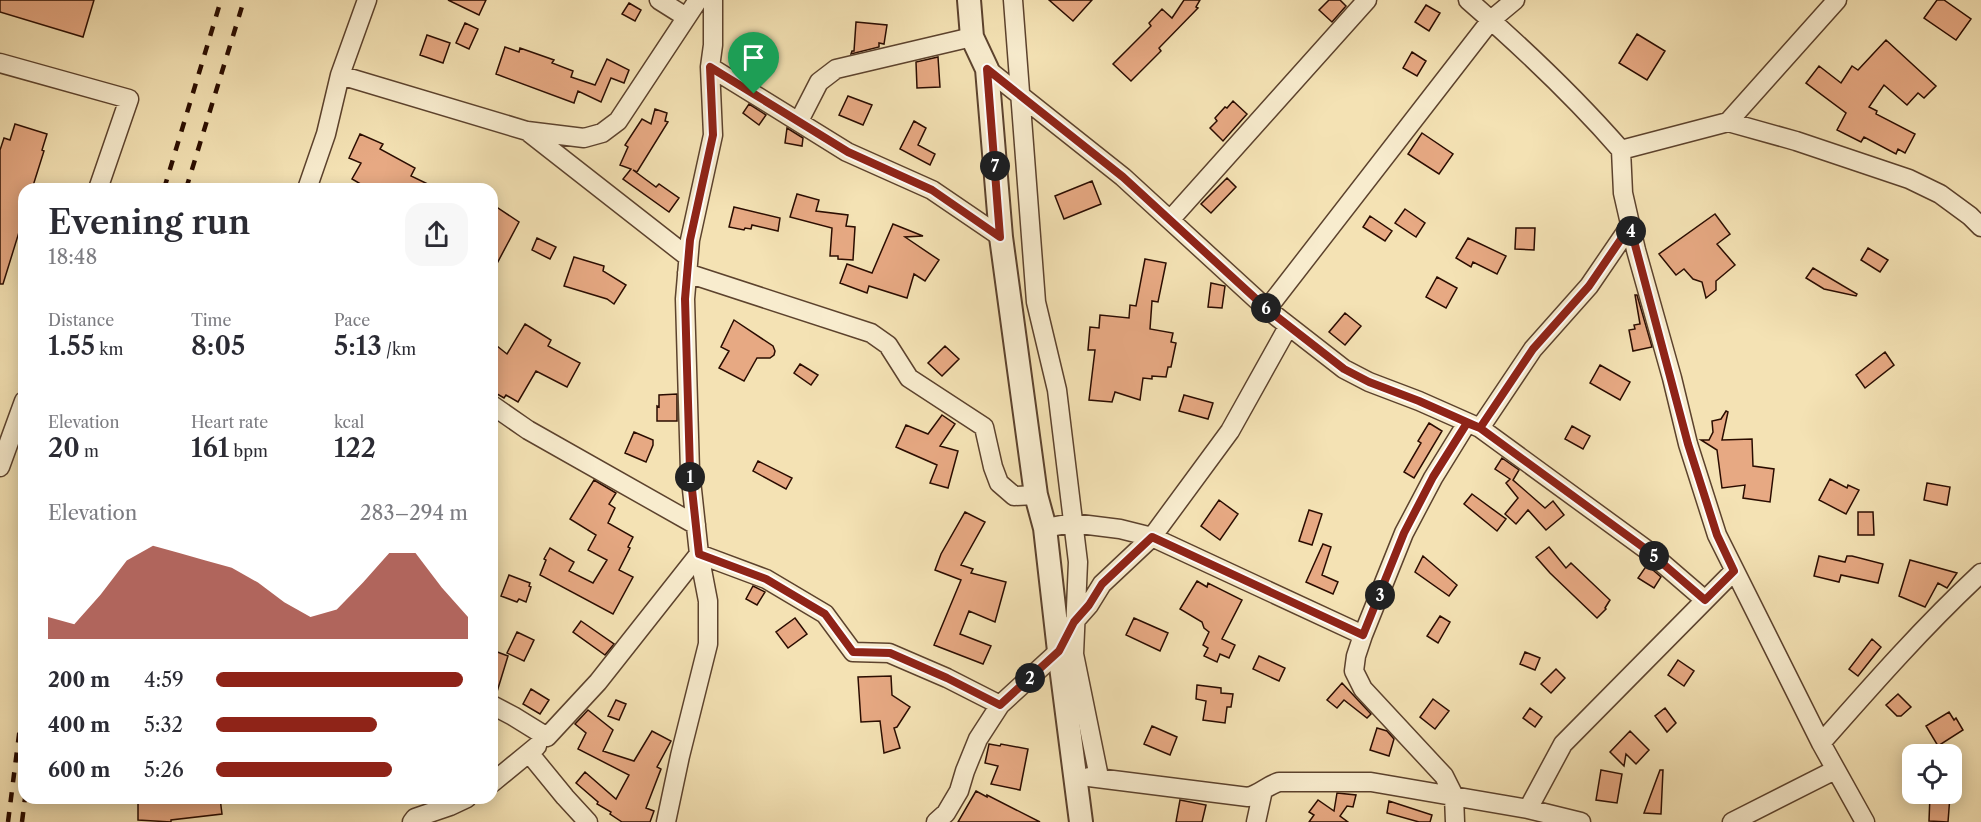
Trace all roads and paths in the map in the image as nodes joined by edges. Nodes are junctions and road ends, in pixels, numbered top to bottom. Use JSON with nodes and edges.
{"nodes":[{"id":1,"x":367,"y":0,"type":"edge"},
{"id":2,"x":659,"y":0,"type":"edge"},
{"id":3,"x":698,"y":0,"type":"edge"},
{"id":4,"x":713,"y":0,"type":"edge"},
{"id":5,"x":969,"y":0,"type":"edge"},
{"id":6,"x":1013,"y":0,"type":"edge"},
{"id":7,"x":1367,"y":0,"type":"edge"},
{"id":8,"x":1468,"y":0,"type":"edge"},
{"id":9,"x":1515,"y":0,"type":"edge"},
{"id":10,"x":1837,"y":0,"type":"edge"},
{"id":11,"x":686,"y":17,"type":"junction"},
{"id":12,"x":1491,"y":20,"type":"junction"},
{"id":13,"x":972,"y":37,"type":"junction"},
{"id":14,"x":0,"y":63,"type":"edge"},
{"id":15,"x":710,"y":67,"type":"junction"},
{"id":16,"x":987,"y":69,"type":"junction"},
{"id":17,"x":340,"y":75,"type":"junction"},
{"id":18,"x":1020,"y":97,"type":"junction"},
{"id":19,"x":799,"y":120,"type":"junction"},
{"id":20,"x":1728,"y":122,"type":"junction"},
{"id":21,"x":527,"y":131,"type":"junction"},
{"id":22,"x":1621,"y":150,"type":"junction"},
{"id":23,"x":100,"y":183,"type":"edge"},
{"id":24,"x":309,"y":183,"type":"edge"},
{"id":25,"x":1170,"y":220,"type":"junction"},
{"id":26,"x":1630,"y":226,"type":"junction"},
{"id":27,"x":1981,"y":227,"type":"edge"},
{"id":28,"x":1000,"y":237,"type":"junction"},
{"id":29,"x":688,"y":265,"type":"junction"},
{"id":30,"x":1267,"y":309,"type":"junction"},
{"id":31,"x":1288,"y":327,"type":"junction"},
{"id":32,"x":498,"y":413,"type":"edge"},
{"id":33,"x":18,"y":417,"type":"edge"},
{"id":34,"x":1473,"y":426,"type":"junction"},
{"id":35,"x":0,"y":467,"type":"edge"},
{"id":36,"x":1036,"y":495,"type":"junction"},
{"id":37,"x":1072,"y":523,"type":"junction"},
{"id":38,"x":696,"y":525,"type":"junction"},
{"id":39,"x":1045,"y":528,"type":"junction"},
{"id":40,"x":1152,"y":537,"type":"junction"},
{"id":41,"x":699,"y":554,"type":"junction"},
{"id":42,"x":1734,"y":571,"type":"junction"},
{"id":43,"x":1981,"y":573,"type":"edge"},
{"id":44,"x":1705,"y":600,"type":"junction"},
{"id":45,"x":1074,"y":622,"type":"junction"},
{"id":46,"x":1363,"y":635,"type":"junction"},
{"id":47,"x":1059,"y":651,"type":"junction"},
{"id":48,"x":1000,"y":705,"type":"junction"},
{"id":49,"x":498,"y":708,"type":"edge"},
{"id":50,"x":547,"y":737,"type":"junction"},
{"id":51,"x":1821,"y":743,"type":"junction"},
{"id":52,"x":529,"y":753,"type":"junction"},
{"id":53,"x":1835,"y":770,"type":"junction"},
{"id":54,"x":1075,"y":776,"type":"junction"},
{"id":55,"x":1100,"y":777,"type":"junction"},
{"id":56,"x":498,"y":778,"type":"edge"},
{"id":57,"x":1263,"y":790,"type":"junction"},
{"id":58,"x":1454,"y":796,"type":"junction"},
{"id":59,"x":454,"y":804,"type":"edge"},
{"id":60,"x":1528,"y":809,"type":"junction"},
{"id":61,"x":412,"y":822,"type":"edge"},
{"id":62,"x":588,"y":822,"type":"edge"},
{"id":63,"x":666,"y":822,"type":"edge"},
{"id":64,"x":936,"y":822,"type":"edge"},
{"id":65,"x":1082,"y":822,"type":"edge"},
{"id":66,"x":1256,"y":822,"type":"edge"},
{"id":67,"x":1455,"y":822,"type":"edge"},
{"id":68,"x":1581,"y":822,"type":"edge"},
{"id":69,"x":1732,"y":822,"type":"edge"},
{"id":70,"x":1864,"y":822,"type":"edge"}],
"edges":[{"from":1,"to":17,"type":"street"},
{"from":2,"to":11,"type":"street"},
{"from":3,"to":11,"type":"street"},
{"from":4,"to":15,"type":"street"},
{"from":5,"to":13,"type":"street"},
{"from":6,"to":18,"type":"street"},
{"from":7,"to":25,"type":"street"},
{"from":8,"to":12,"type":"street"},
{"from":9,"to":12,"type":"street"},
{"from":10,"to":20,"type":"street"},
{"from":11,"to":21,"type":"street"},
{"from":12,"to":22,"type":"street"},
{"from":12,"to":30,"type":"street"},
{"from":13,"to":16,"type":"street"},
{"from":13,"to":19,"type":"street"},
{"from":14,"to":23,"type":"street"},
{"from":15,"to":19,"type":"street"},
{"from":15,"to":29,"type":"street"},
{"from":16,"to":18,"type":"street"},
{"from":16,"to":28,"type":"street"},
{"from":17,"to":21,"type":"street"},
{"from":17,"to":24,"type":"street"},
{"from":18,"to":25,"type":"street"},
{"from":18,"to":37,"type":"street"},
{"from":19,"to":28,"type":"street"},
{"from":20,"to":22,"type":"street"},
{"from":20,"to":27,"type":"street"},
{"from":21,"to":29,"type":"street"},
{"from":22,"to":26,"type":"street"},
{"from":25,"to":30,"type":"street"},
{"from":26,"to":34,"type":"street"},
{"from":26,"to":42,"type":"street"},
{"from":28,"to":36,"type":"street"},
{"from":29,"to":36,"type":"street"},
{"from":29,"to":38,"type":"street"},
{"from":30,"to":31,"type":"street"},
{"from":31,"to":34,"type":"street"},
{"from":31,"to":40,"type":"street"},
{"from":32,"to":38,"type":"street"},
{"from":33,"to":35,"type":"street"},
{"from":34,"to":44,"type":"street"},
{"from":34,"to":46,"type":"street"},
{"from":36,"to":39,"type":"street"},
{"from":37,"to":39,"type":"street"},
{"from":37,"to":40,"type":"street"},
{"from":37,"to":45,"type":"street"},
{"from":38,"to":41,"type":"street"},
{"from":39,"to":47,"type":"street"},
{"from":40,"to":45,"type":"street"},
{"from":40,"to":46,"type":"street"},
{"from":41,"to":48,"type":"street"},
{"from":41,"to":50,"type":"street"},
{"from":41,"to":63,"type":"street"},
{"from":42,"to":44,"type":"street"},
{"from":42,"to":51,"type":"street"},
{"from":43,"to":51,"type":"street"},
{"from":44,"to":60,"type":"street"},
{"from":45,"to":47,"type":"street"},
{"from":45,"to":55,"type":"street"},
{"from":46,"to":58,"type":"street"},
{"from":47,"to":48,"type":"street"},
{"from":47,"to":54,"type":"street"},
{"from":48,"to":64,"type":"street"},
{"from":49,"to":50,"type":"street"},
{"from":50,"to":52,"type":"street"},
{"from":51,"to":53,"type":"street"},
{"from":52,"to":56,"type":"street"},
{"from":52,"to":62,"type":"street"},
{"from":53,"to":69,"type":"street"},
{"from":53,"to":70,"type":"street"},
{"from":54,"to":55,"type":"street"},
{"from":54,"to":65,"type":"street"},
{"from":55,"to":57,"type":"street"},
{"from":57,"to":58,"type":"street"},
{"from":57,"to":66,"type":"street"},
{"from":58,"to":60,"type":"street"},
{"from":58,"to":67,"type":"street"},
{"from":59,"to":61,"type":"street"},
{"from":60,"to":68,"type":"street"}]}
